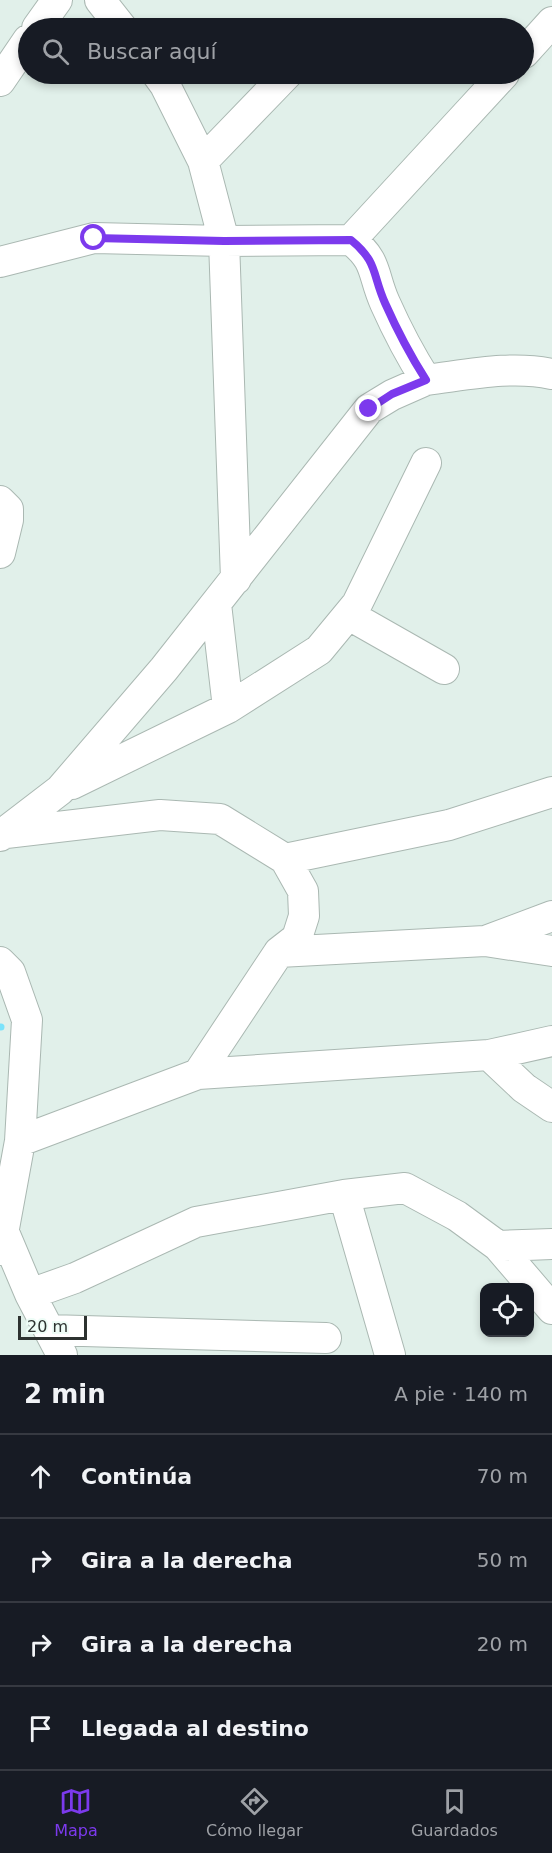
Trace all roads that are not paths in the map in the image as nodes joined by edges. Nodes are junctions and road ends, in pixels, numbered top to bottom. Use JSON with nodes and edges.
{"nodes":[{"id":1,"x":57,"y":0,"type":"edge"},
{"id":2,"x":100,"y":0,"type":"edge"},
{"id":3,"x":44,"y":18,"type":"edge"},
{"id":4,"x":114,"y":18,"type":"edge"},
{"id":5,"x":552,"y":22,"type":"edge"},
{"id":6,"x":534,"y":42,"type":"edge"},
{"id":7,"x":18,"y":55,"type":"edge"},
{"id":8,"x":0,"y":81,"type":"edge"},
{"id":9,"x":164,"y":84,"type":"edge"},
{"id":10,"x":277,"y":84,"type":"edge"},
{"id":11,"x":495,"y":84,"type":"edge"},
{"id":12,"x":203,"y":161,"type":"junction"},
{"id":13,"x":351,"y":240,"type":"junction"},
{"id":14,"x":224,"y":241,"type":"junction"},
{"id":15,"x":0,"y":262,"type":"edge"},
{"id":16,"x":552,"y":374,"type":"edge"},
{"id":17,"x":426,"y":380,"type":"junction"},
{"id":18,"x":426,"y":463,"type":"dead end"},
{"id":19,"x":0,"y":501,"type":"edge"},
{"id":20,"x":0,"y":553,"type":"edge"},
{"id":21,"x":236,"y":579,"type":"junction"},
{"id":22,"x":216,"y":604,"type":"junction"},
{"id":23,"x":349,"y":615,"type":"junction"},
{"id":24,"x":444,"y":669,"type":"dead end"},
{"id":25,"x":228,"y":708,"type":"junction"},
{"id":26,"x":60,"y":790,"type":"junction"},
{"id":27,"x":552,"y":792,"type":"edge"},
{"id":28,"x":3,"y":835,"type":"edge"},
{"id":29,"x":285,"y":859,"type":"junction"},
{"id":30,"x":552,"y":916,"type":"edge"},
{"id":31,"x":485,"y":941,"type":"junction"},
{"id":32,"x":552,"y":951,"type":"edge"},
{"id":33,"x":279,"y":952,"type":"junction"},
{"id":34,"x":0,"y":962,"type":"edge"},
{"id":35,"x":552,"y":1041,"type":"edge"},
{"id":36,"x":489,"y":1055,"type":"junction"},
{"id":37,"x":198,"y":1074,"type":"junction"},
{"id":38,"x":552,"y":1107,"type":"edge"},
{"id":39,"x":20,"y":1142,"type":"junction"},
{"id":40,"x":344,"y":1195,"type":"junction"},
{"id":41,"x":2,"y":1240,"type":"edge"},
{"id":42,"x":552,"y":1244,"type":"edge"},
{"id":43,"x":498,"y":1246,"type":"junction"},
{"id":44,"x":30,"y":1294,"type":"junction"},
{"id":45,"x":552,"y":1309,"type":"edge"},
{"id":46,"x":326,"y":1338,"type":"dead end"},
{"id":47,"x":56,"y":1342,"type":"edge"},
{"id":48,"x":390,"y":1355,"type":"edge"}],
"edges":[{"from":1,"to":3,"type":"street"},
{"from":2,"to":4,"type":"street"},
{"from":5,"to":6,"type":"street"},
{"from":7,"to":8,"type":"street"},
{"from":9,"to":12,"type":"street"},
{"from":10,"to":12,"type":"street"},
{"from":11,"to":13,"type":"street"},
{"from":12,"to":14,"type":"street"},
{"from":13,"to":14,"type":"street"},
{"from":13,"to":17,"type":"street"},
{"from":14,"to":15,"type":"street"},
{"from":14,"to":21,"type":"street"},
{"from":16,"to":17,"type":"street"},
{"from":17,"to":21,"type":"street"},
{"from":18,"to":23,"type":"street"},
{"from":19,"to":20,"type":"street"},
{"from":21,"to":22,"type":"street"},
{"from":22,"to":25,"type":"street"},
{"from":22,"to":26,"type":"street"},
{"from":23,"to":24,"type":"street"},
{"from":23,"to":25,"type":"street"},
{"from":25,"to":26,"type":"street"},
{"from":26,"to":28,"type":"street"},
{"from":27,"to":29,"type":"street"},
{"from":28,"to":29,"type":"street"},
{"from":29,"to":33,"type":"street"},
{"from":30,"to":31,"type":"street"},
{"from":31,"to":32,"type":"street"},
{"from":31,"to":33,"type":"street"},
{"from":33,"to":37,"type":"street"},
{"from":34,"to":39,"type":"street"},
{"from":35,"to":36,"type":"street"},
{"from":36,"to":37,"type":"street"},
{"from":36,"to":38,"type":"street"},
{"from":37,"to":39,"type":"street"},
{"from":39,"to":41,"type":"street"},
{"from":40,"to":43,"type":"street"},
{"from":40,"to":44,"type":"street"},
{"from":40,"to":48,"type":"street"},
{"from":41,"to":44,"type":"street"},
{"from":42,"to":43,"type":"street"},
{"from":43,"to":45,"type":"street"},
{"from":44,"to":47,"type":"street"},
{"from":46,"to":47,"type":"street"}]}
